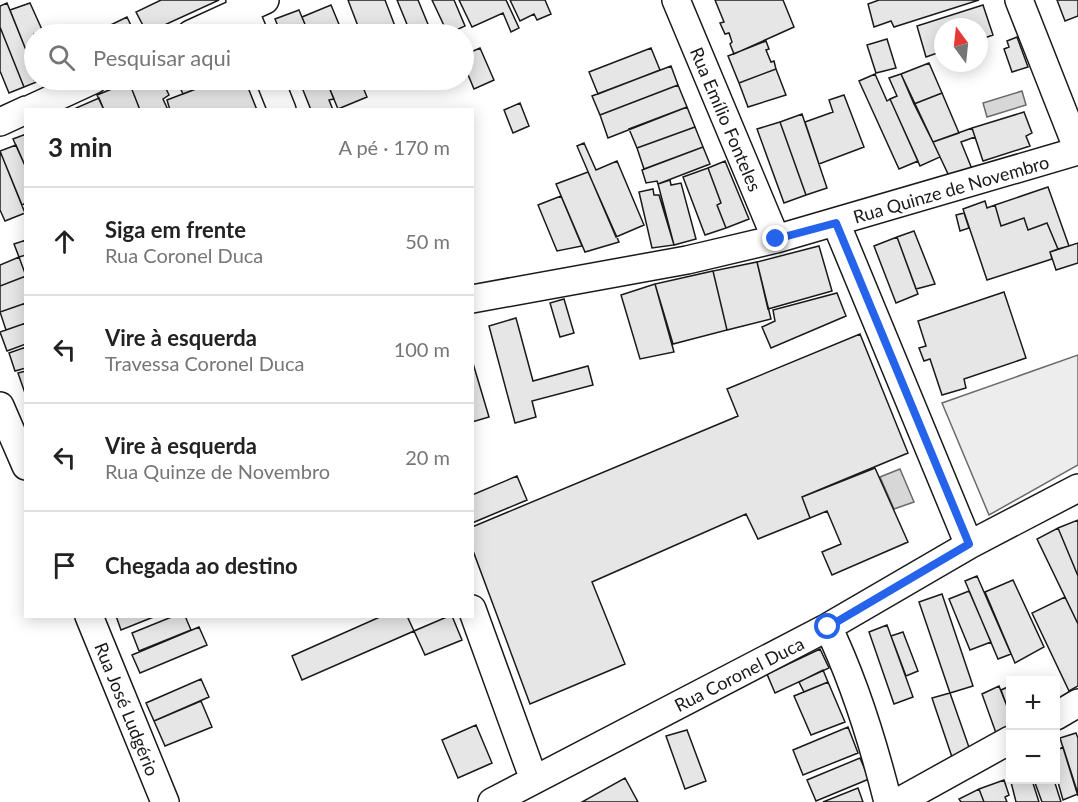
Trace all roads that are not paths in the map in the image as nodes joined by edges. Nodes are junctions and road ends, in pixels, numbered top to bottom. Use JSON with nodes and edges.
{"nodes":[{"id":1,"x":675,"y":0,"type":"edge"},
{"id":2,"x":1019,"y":0,"type":"edge"},
{"id":3,"x":251,"y":11,"type":"edge"},
{"id":4,"x":217,"y":24,"type":"edge"},
{"id":5,"x":71,"y":90,"type":"edge"},
{"id":6,"x":274,"y":90,"type":"edge"},
{"id":7,"x":31,"y":108,"type":"edge"},
{"id":8,"x":281,"y":108,"type":"edge"},
{"id":9,"x":24,"y":111,"type":"edge"},
{"id":10,"x":0,"y":122,"type":"edge"},
{"id":11,"x":1078,"y":151,"type":"edge"},
{"id":12,"x":836,"y":223,"type":"junction"},
{"id":13,"x":776,"y":239,"type":"junction"},
{"id":14,"x":474,"y":299,"type":"edge"},
{"id":15,"x":0,"y":406,"type":"edge"},
{"id":16,"x":13,"y":441,"type":"edge"},
{"id":17,"x":24,"y":462,"type":"edge"},
{"id":18,"x":1078,"y":488,"type":"edge"},
{"id":19,"x":969,"y":544,"type":"junction"},
{"id":20,"x":474,"y":615,"type":"edge"},
{"id":21,"x":90,"y":618,"type":"edge"},
{"id":22,"x":828,"y":627,"type":"junction"},
{"id":23,"x":1078,"y":704,"type":"edge"},
{"id":24,"x":1060,"y":714,"type":"edge"},
{"id":25,"x":1006,"y":743,"type":"edge"},
{"id":26,"x":534,"y":780,"type":"junction"},
{"id":27,"x":165,"y":802,"type":"edge"},
{"id":28,"x":492,"y":802,"type":"edge"},
{"id":29,"x":888,"y":802,"type":"edge"},
{"id":30,"x":898,"y":802,"type":"edge"}],
"edges":[{"from":1,"to":13,"type":"street","name":"Rua Emílio Fonteles"},
{"from":2,"to":11,"type":"street"},
{"from":3,"to":4,"type":"street"},
{"from":5,"to":7,"type":"street"},
{"from":6,"to":8,"type":"street"},
{"from":9,"to":10,"type":"street"},
{"from":11,"to":12,"type":"street","name":"Rua Quinze de Novembro"},
{"from":12,"to":13,"type":"street","name":"Rua Quinze de Novembro"},
{"from":12,"to":19,"type":"street"},
{"from":13,"to":14,"type":"street","name":"Rua Quinze de Novembro"},
{"from":15,"to":16,"type":"street"},
{"from":16,"to":17,"type":"street"},
{"from":18,"to":19,"type":"street","name":"Rua Coronel Duca"},
{"from":19,"to":22,"type":"street","name":"Rua Coronel Duca"},
{"from":20,"to":26,"type":"street"},
{"from":21,"to":27,"type":"street","name":"Rua José Ludgério"},
{"from":22,"to":26,"type":"street","name":"Rua Coronel Duca"},
{"from":22,"to":29,"type":"street"},
{"from":23,"to":24,"type":"street"},
{"from":25,"to":30,"type":"street"},
{"from":26,"to":28,"type":"street","name":"Rua Coronel Duca"}]}
